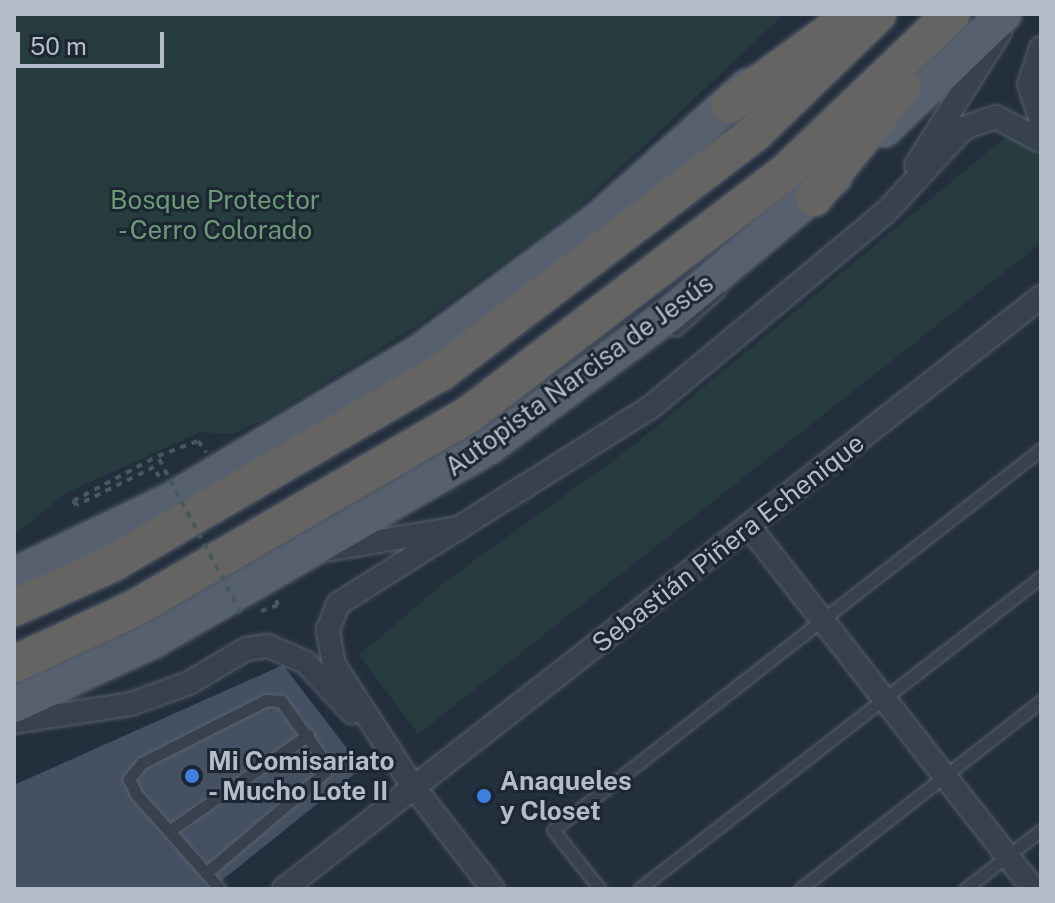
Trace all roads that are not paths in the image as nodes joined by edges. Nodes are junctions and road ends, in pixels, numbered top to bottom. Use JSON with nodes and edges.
{"nodes":[{"id":1,"x":824,"y":14,"type":"edge"},
{"id":2,"x":853,"y":14,"type":"edge"},
{"id":3,"x":878,"y":14,"type":"edge"},
{"id":4,"x":951,"y":14,"type":"edge"},
{"id":5,"x":961,"y":14,"type":"edge"},
{"id":6,"x":1004,"y":14,"type":"edge"},
{"id":7,"x":1011,"y":14,"type":"edge"},
{"id":8,"x":1041,"y":48,"type":"edge"},
{"id":9,"x":729,"y":105,"type":"junction"},
{"id":10,"x":1041,"y":120,"type":"edge"},
{"id":11,"x":1041,"y":141,"type":"edge"},
{"id":12,"x":814,"y":198,"type":"junction"},
{"id":13,"x":885,"y":213,"type":"junction"},
{"id":14,"x":750,"y":249,"type":"junction"},
{"id":15,"x":1041,"y":297,"type":"edge"},
{"id":16,"x":664,"y":338,"type":"dead end"},
{"id":17,"x":642,"y":355,"type":"dead end"},
{"id":18,"x":580,"y":379,"type":"junction"},
{"id":19,"x":1041,"y":449,"type":"edge"},
{"id":20,"x":465,"y":527,"type":"junction"},
{"id":21,"x":751,"y":529,"type":"junction"},
{"id":22,"x":313,"y":552,"type":"junction"},
{"id":23,"x":14,"y":575,"type":"edge"},
{"id":24,"x":1041,"y":577,"type":"edge"},
{"id":25,"x":14,"y":608,"type":"edge"},
{"id":26,"x":823,"y":619,"type":"junction"},
{"id":27,"x":14,"y":664,"type":"edge"},
{"id":28,"x":884,"y":699,"type":"junction"},
{"id":29,"x":1041,"y":701,"type":"edge"},
{"id":30,"x":14,"y":705,"type":"edge"},
{"id":31,"x":14,"y":722,"type":"edge"},
{"id":32,"x":308,"y":735,"type":"junction"},
{"id":33,"x":386,"y":746,"type":"junction"},
{"id":34,"x":945,"y":776,"type":"junction"},
{"id":35,"x":412,"y":785,"type":"junction"},
{"id":36,"x":1041,"y":830,"type":"edge"},
{"id":37,"x":169,"y":831,"type":"junction"},
{"id":38,"x":1007,"y":856,"type":"junction"},
{"id":39,"x":206,"y":873,"type":"junction"},
{"id":40,"x":220,"y":889,"type":"edge"},
{"id":41,"x":284,"y":889,"type":"edge"},
{"id":42,"x":493,"y":889,"type":"edge"},
{"id":43,"x":600,"y":889,"type":"edge"},
{"id":44,"x":639,"y":889,"type":"edge"},
{"id":45,"x":800,"y":889,"type":"edge"},
{"id":46,"x":965,"y":889,"type":"edge"},
{"id":47,"x":1033,"y":889,"type":"edge"}],
"edges":[{"from":1,"to":9,"type":"main road"},
{"from":2,"to":9,"type":"highway"},
{"from":3,"to":25,"type":"highway"},
{"from":4,"to":27,"type":"highway","name":"Autopista Narcisa de Jesús"},
{"from":5,"to":12,"type":"highway"},
{"from":6,"to":12,"type":"main road","name":"Autopista Narcisa de Jesús"},
{"from":7,"to":13,"type":"street"},
{"from":8,"to":10,"type":"street"},
{"from":9,"to":23,"type":"main road"},
{"from":11,"to":13,"type":"street"},
{"from":12,"to":14,"type":"main road","name":"Autopista Narcisa de Jesús"},
{"from":13,"to":20,"type":"street"},
{"from":14,"to":16,"type":"lane"},
{"from":14,"to":18,"type":"main road","name":"Autopista Narcisa de Jesús"},
{"from":15,"to":21,"type":"street","name":"Sebastián Piñera Echenique"},
{"from":17,"to":18,"type":"lane"},
{"from":18,"to":22,"type":"main road","name":"Autopista Narcisa de Jesús"},
{"from":19,"to":26,"type":"lane"},
{"from":20,"to":22,"type":"street"},
{"from":20,"to":33,"type":"street"},
{"from":21,"to":26,"type":"street"},
{"from":21,"to":35,"type":"street","name":"Sebastián Piñera Echenique"},
{"from":22,"to":30,"type":"main road","name":"Autopista Narcisa de Jesús"},
{"from":24,"to":28,"type":"lane"},
{"from":26,"to":28,"type":"street"},
{"from":26,"to":43,"type":"lane"},
{"from":28,"to":34,"type":"street"},
{"from":28,"to":44,"type":"lane"},
{"from":29,"to":34,"type":"lane"},
{"from":31,"to":33,"type":"street"},
{"from":32,"to":37,"type":"lane"},
{"from":32,"to":37,"type":"lane"},
{"from":32,"to":39,"type":"lane"},
{"from":33,"to":35,"type":"street"},
{"from":34,"to":38,"type":"street"},
{"from":34,"to":45,"type":"lane"},
{"from":35,"to":41,"type":"street","name":"Sebastián Piñera Echenique"},
{"from":35,"to":42,"type":"street"},
{"from":36,"to":38,"type":"lane"},
{"from":37,"to":39,"type":"lane"},
{"from":38,"to":46,"type":"lane"},
{"from":38,"to":47,"type":"street"},
{"from":39,"to":40,"type":"lane"}]}
